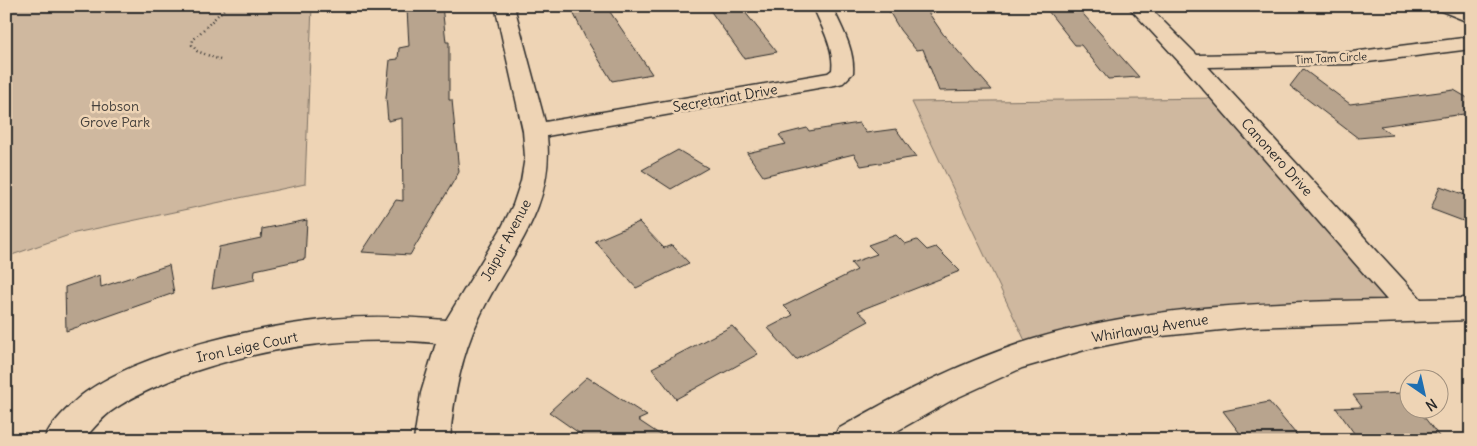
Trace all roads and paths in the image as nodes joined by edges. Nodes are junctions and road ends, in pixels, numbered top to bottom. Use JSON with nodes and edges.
{"nodes":[{"id":1,"x":227,"y":6,"type":"edge"},
{"id":2,"x":504,"y":6,"type":"edge"},
{"id":3,"x":822,"y":6,"type":"edge"},
{"id":4,"x":1137,"y":6,"type":"edge"},
{"id":5,"x":1446,"y":6,"type":"edge"},
{"id":6,"x":1471,"y":17,"type":"edge"},
{"id":7,"x":1471,"y":43,"type":"edge"},
{"id":8,"x":220,"y":60,"type":"dead end"},
{"id":9,"x":1191,"y":61,"type":"junction"},
{"id":10,"x":535,"y":131,"type":"junction"},
{"id":11,"x":1471,"y":309,"type":"edge"},
{"id":12,"x":1413,"y":311,"type":"junction"},
{"id":13,"x":458,"y":333,"type":"junction"},
{"id":14,"x":62,"y":439,"type":"edge"},
{"id":15,"x":432,"y":440,"type":"edge"},
{"id":16,"x":851,"y":440,"type":"edge"}],
"edges":[{"from":1,"to":8,"type":"path"},
{"from":2,"to":10,"type":"street","name":"Jaipur Avenue"},
{"from":3,"to":10,"type":"street","name":"Secretariat Drive"},
{"from":4,"to":9,"type":"street","name":"Canonero Drive"},
{"from":5,"to":6,"type":"street"},
{"from":7,"to":9,"type":"street","name":"Tim Tam Circle"},
{"from":9,"to":12,"type":"street","name":"Canonero Drive"},
{"from":10,"to":13,"type":"street","name":"Jaipur Avenue"},
{"from":11,"to":12,"type":"street","name":"Whirlaway Avenue"},
{"from":12,"to":16,"type":"street","name":"Whirlaway Avenue"},
{"from":13,"to":14,"type":"street","name":"Iron Leige Court"},
{"from":13,"to":15,"type":"street","name":"Jaipur Avenue"}]}
